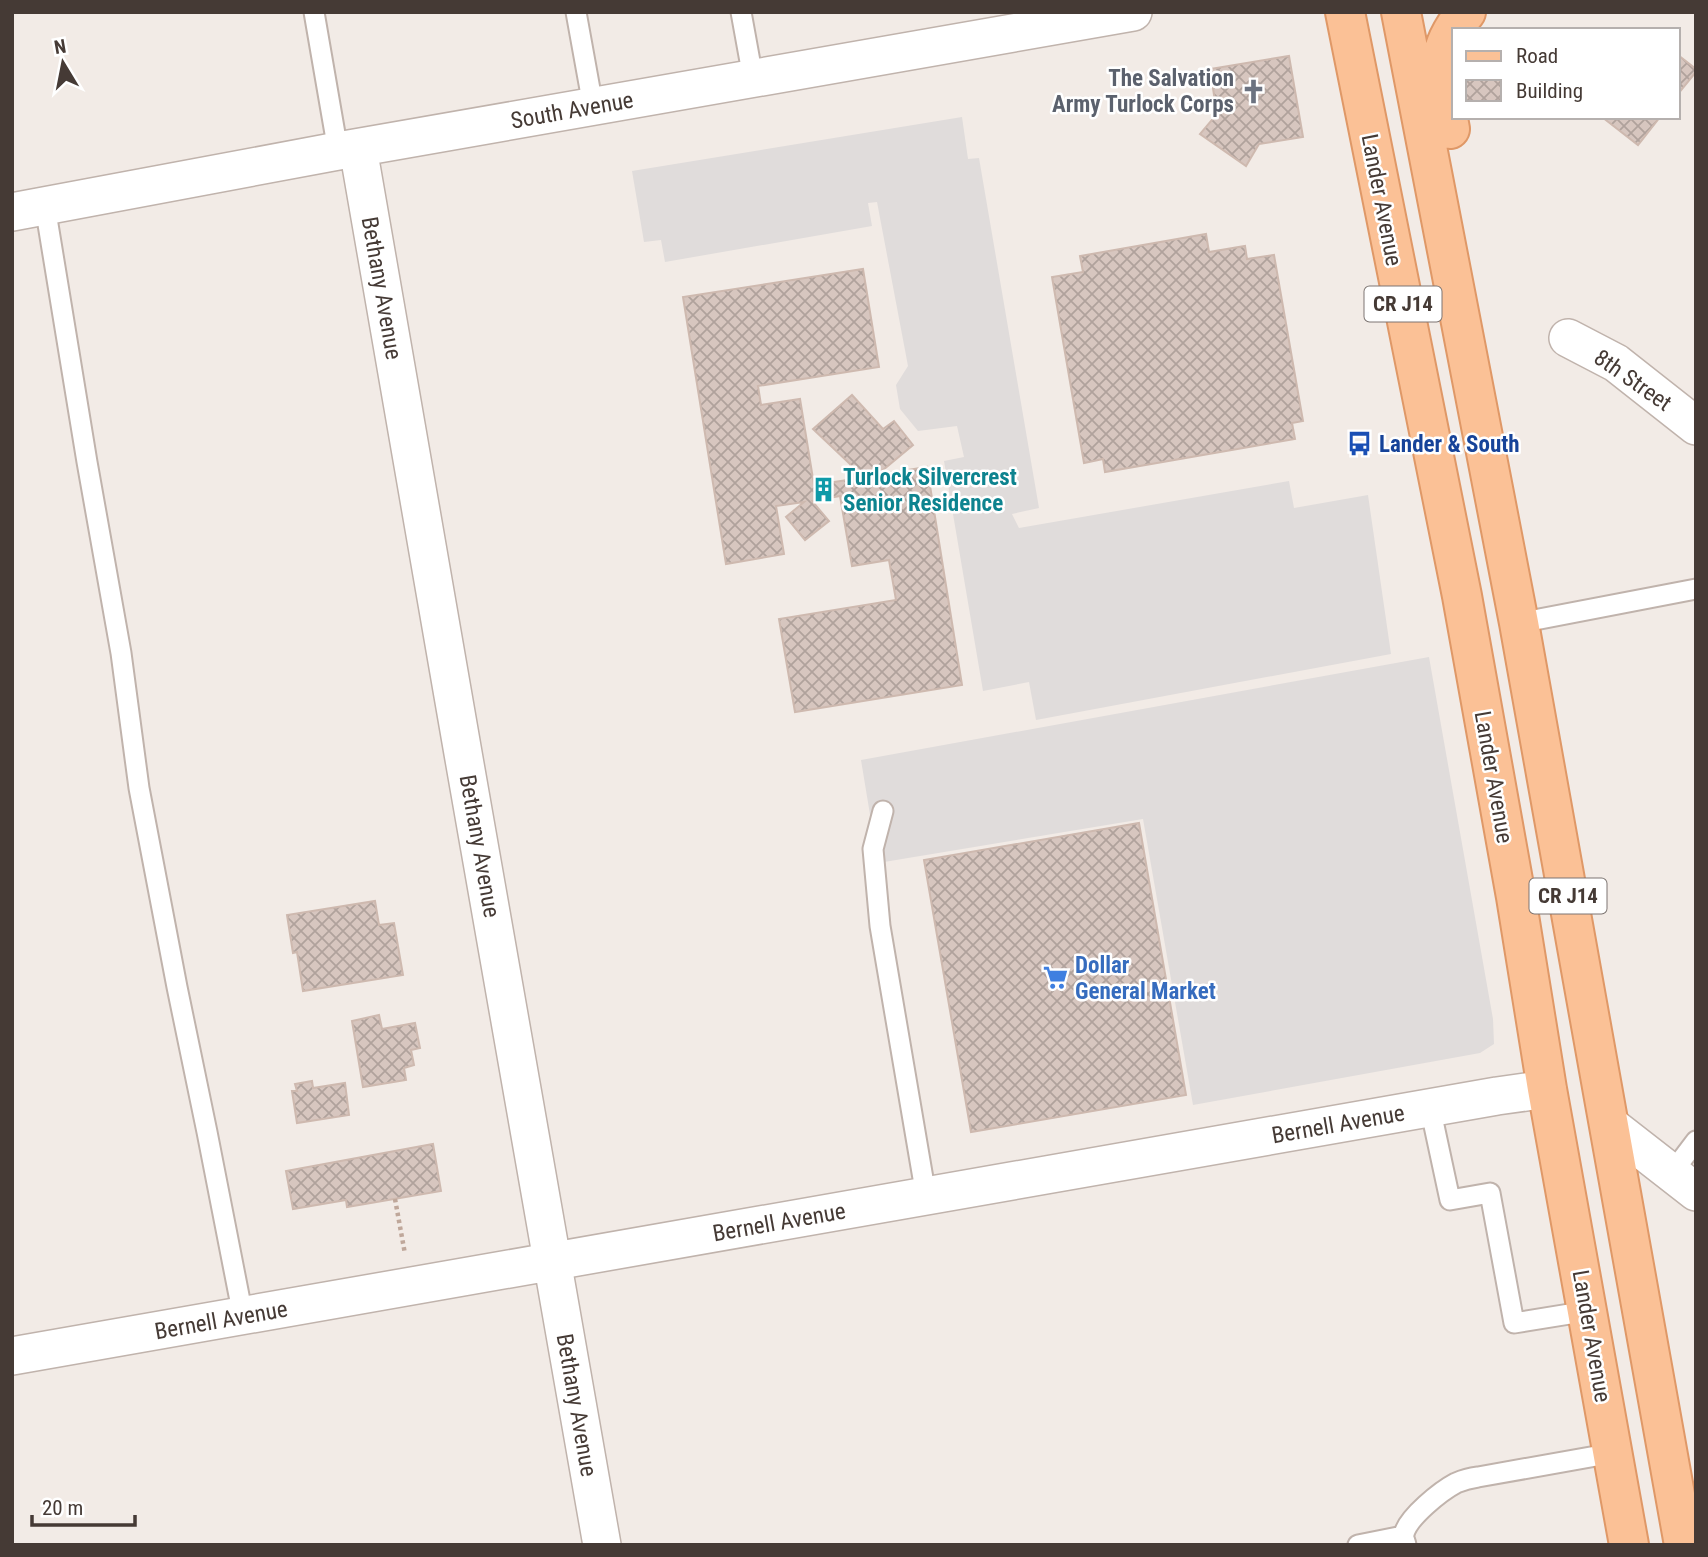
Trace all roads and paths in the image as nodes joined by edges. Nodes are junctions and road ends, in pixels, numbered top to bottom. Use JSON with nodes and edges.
{"nodes":[{"id":1,"x":314,"y":12,"type":"edge"},
{"id":2,"x":576,"y":12,"type":"edge"},
{"id":3,"x":741,"y":12,"type":"edge"},
{"id":4,"x":1133,"y":12,"type":"edge"},
{"id":5,"x":1345,"y":12,"type":"edge"},
{"id":6,"x":1401,"y":12,"type":"edge"},
{"id":7,"x":1466,"y":12,"type":"edge"},
{"id":8,"x":1453,"y":28,"type":"edge"},
{"id":9,"x":1452,"y":30,"type":"edge"},
{"id":10,"x":753,"y":78,"type":"junction"},
{"id":11,"x":593,"y":106,"type":"junction"},
{"id":12,"x":348,"y":149,"type":"junction"},
{"id":13,"x":29,"y":209,"type":"edge"},
{"id":14,"x":1446,"y":249,"type":"junction"},
{"id":15,"x":1568,"y":338,"type":"dead end"},
{"id":16,"x":1696,"y":426,"type":"edge"},
{"id":17,"x":1696,"y":589,"type":"edge"},
{"id":18,"x":1519,"y":623,"type":"junction"},
{"id":19,"x":883,"y":811,"type":"dead end"},
{"id":20,"x":1547,"y":1088,"type":"junction"},
{"id":21,"x":1430,"y":1107,"type":"junction"},
{"id":22,"x":1610,"y":1125,"type":"junction"},
{"id":23,"x":1696,"y":1142,"type":"edge"},
{"id":24,"x":1684,"y":1183,"type":"edge"},
{"id":25,"x":926,"y":1196,"type":"junction"},
{"id":26,"x":395,"y":1199,"type":"dead end"},
{"id":27,"x":405,"y":1255,"type":"dead end"},
{"id":28,"x":551,"y":1262,"type":"junction"},
{"id":29,"x":1588,"y":1311,"type":"junction"},
{"id":30,"x":243,"y":1316,"type":"junction"},
{"id":31,"x":12,"y":1356,"type":"edge"},
{"id":32,"x":1613,"y":1454,"type":"junction"},
{"id":33,"x":1405,"y":1540,"type":"edge"},
{"id":34,"x":602,"y":1545,"type":"edge"},
{"id":35,"x":1358,"y":1545,"type":"edge"},
{"id":36,"x":1629,"y":1545,"type":"edge"},
{"id":37,"x":1684,"y":1545,"type":"edge"}],
"edges":[{"from":1,"to":12,"type":"lane"},
{"from":2,"to":11,"type":"lane"},
{"from":3,"to":10,"type":"lane"},
{"from":4,"to":10,"type":"street","name":"South Avenue"},
{"from":5,"to":20,"type":"main road","name":"Lander Avenue","number":"CR J14"},
{"from":6,"to":14,"type":"main road","number":"CR J14"},
{"from":7,"to":8,"type":"main road"},
{"from":9,"to":14,"type":"main road"},
{"from":10,"to":11,"type":"street","name":"South Avenue"},
{"from":11,"to":12,"type":"street","name":"South Avenue"},
{"from":12,"to":13,"type":"street","name":"South Avenue"},
{"from":12,"to":28,"type":"street","name":"Bethany Avenue"},
{"from":13,"to":30,"type":"lane"},
{"from":14,"to":18,"type":"main road","number":"CR J14"},
{"from":15,"to":16,"type":"street","name":"8th Street"},
{"from":17,"to":18,"type":"lane"},
{"from":18,"to":22,"type":"main road","number":"CR J14"},
{"from":19,"to":25,"type":"lane"},
{"from":20,"to":21,"type":"street","name":"Bernell Avenue"},
{"from":20,"to":29,"type":"main road","name":"Lander Avenue","number":"CR J14"},
{"from":21,"to":25,"type":"street","name":"Bernell Avenue"},
{"from":21,"to":29,"type":"lane"},
{"from":22,"to":24,"type":"street"},
{"from":22,"to":37,"type":"main road","number":"CR J14"},
{"from":23,"to":24,"type":"lane"},
{"from":25,"to":28,"type":"street","name":"Bernell Avenue"},
{"from":26,"to":27,"type":"path"},
{"from":28,"to":30,"type":"street","name":"Bernell Avenue"},
{"from":28,"to":34,"type":"street","name":"Bethany Avenue"},
{"from":29,"to":32,"type":"main road","name":"Lander Avenue","number":"CR J14"},
{"from":30,"to":31,"type":"street","name":"Bernell Avenue"},
{"from":32,"to":33,"type":"lane"},
{"from":32,"to":36,"type":"main road","name":"Lander Avenue","number":"CR J14"},
{"from":33,"to":35,"type":"lane"}]}
